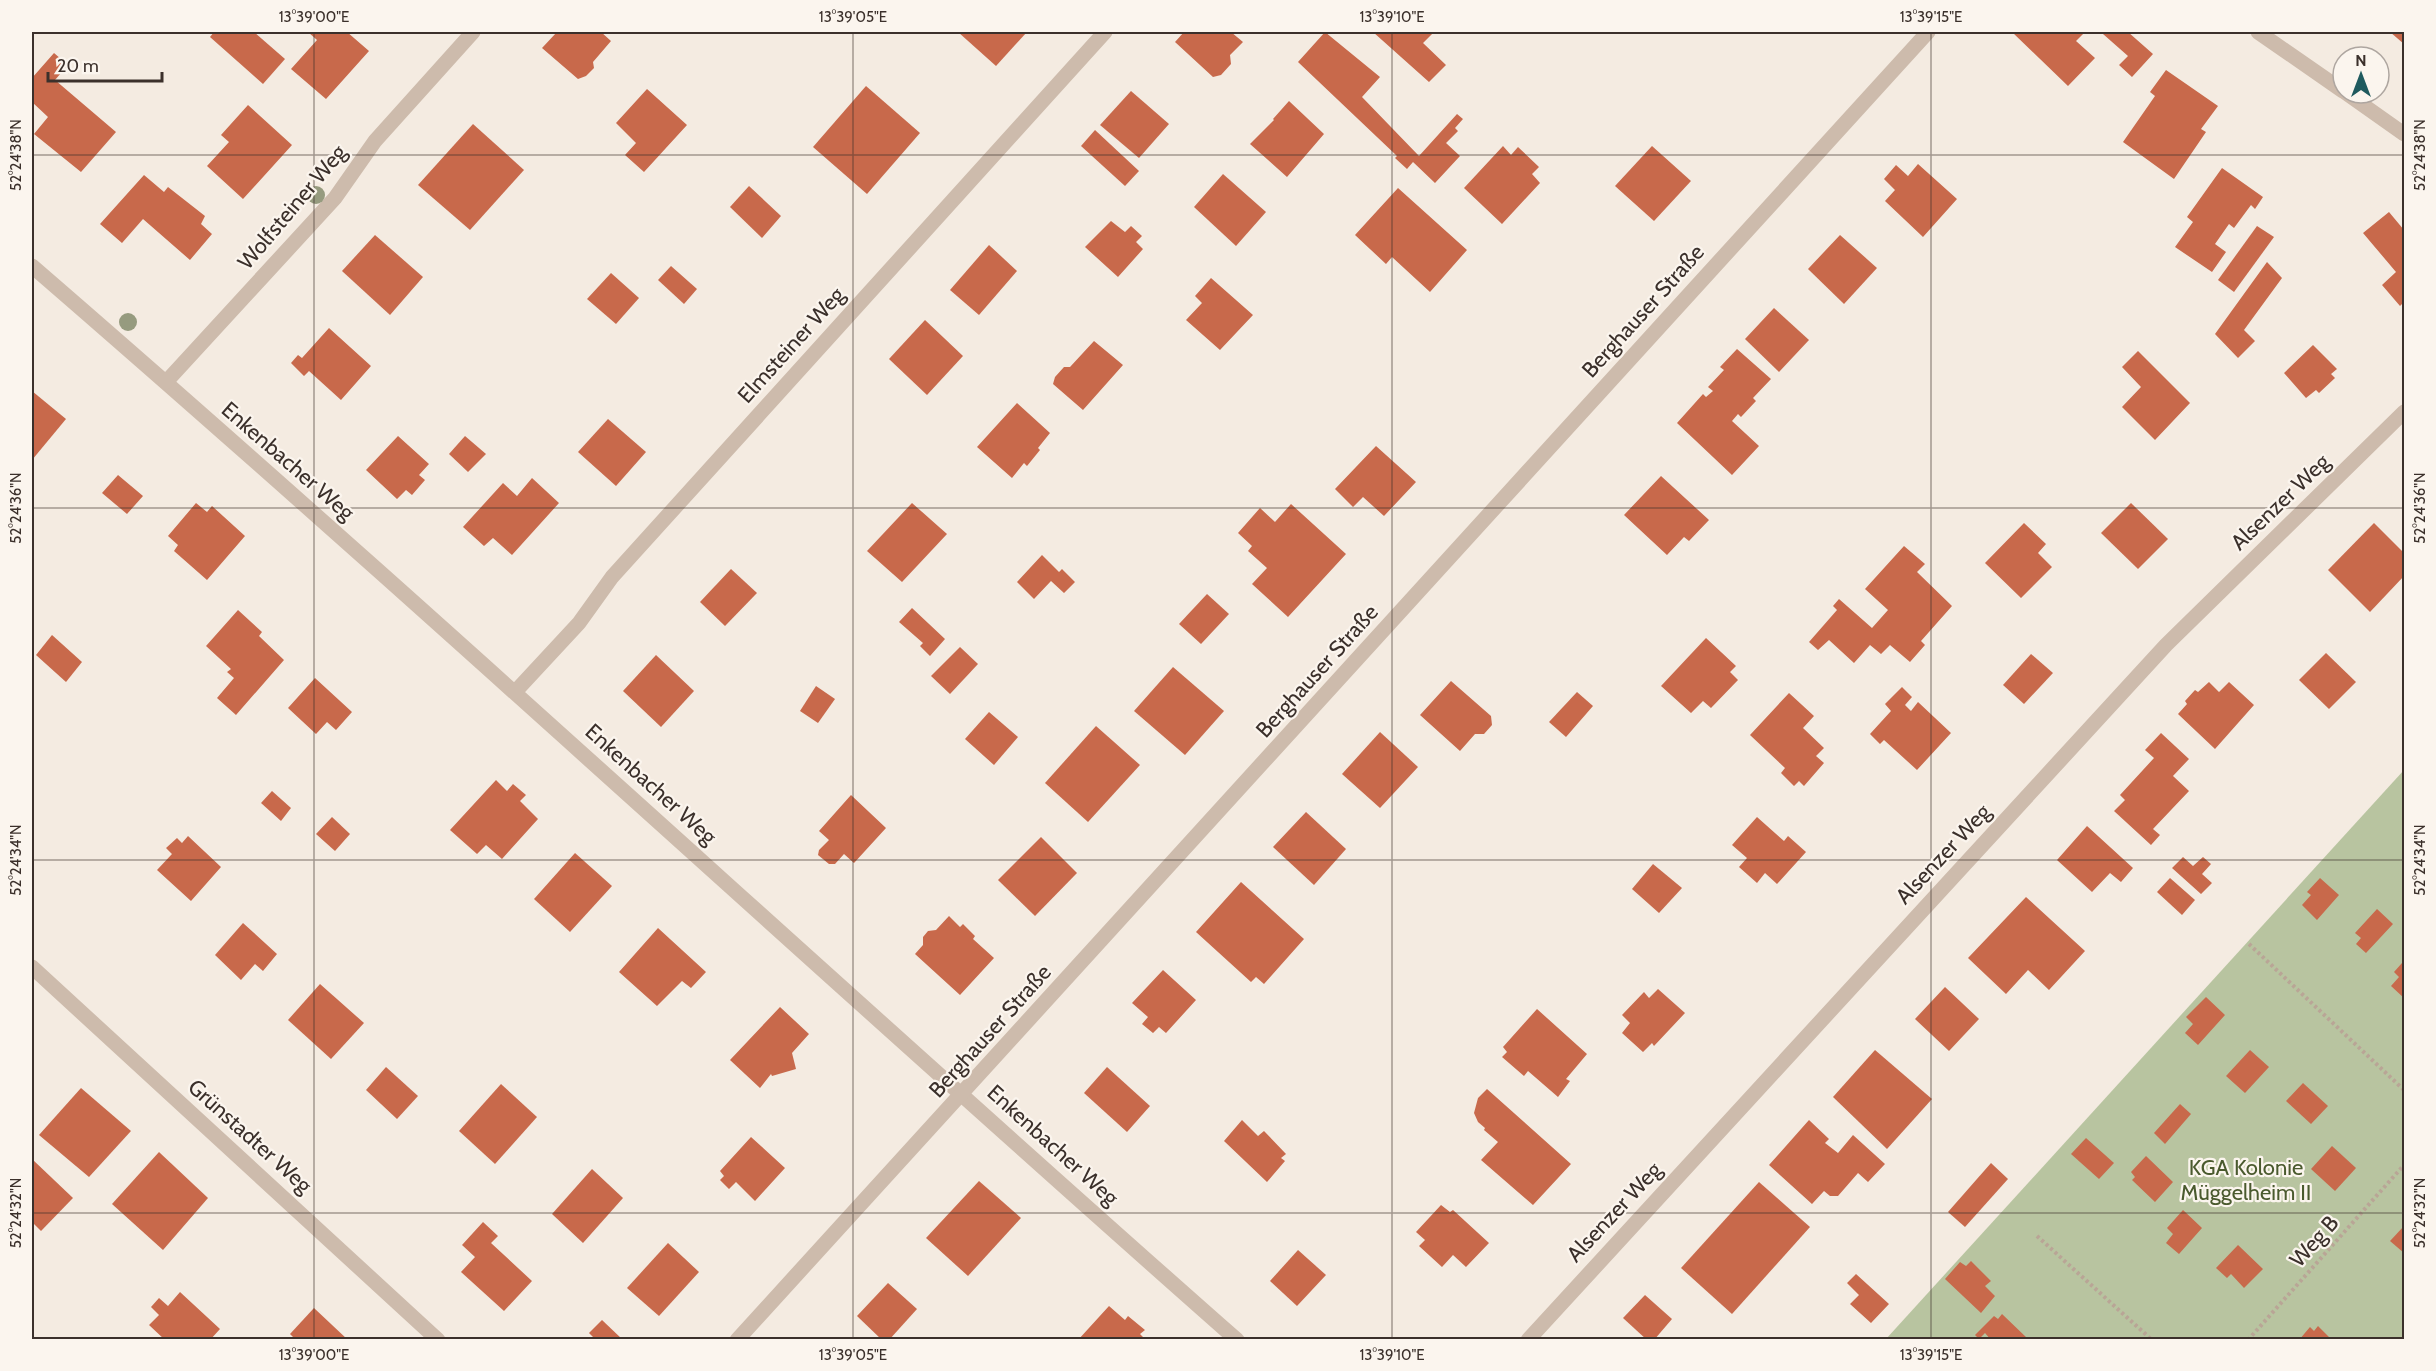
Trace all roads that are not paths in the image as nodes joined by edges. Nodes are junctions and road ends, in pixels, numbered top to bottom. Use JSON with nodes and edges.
{"nodes":[{"id":1,"x":473,"y":32,"type":"edge"},
{"id":2,"x":1105,"y":32,"type":"edge"},
{"id":3,"x":1928,"y":32,"type":"edge"},
{"id":4,"x":2258,"y":32,"type":"edge"},
{"id":5,"x":2331,"y":82,"type":"edge"},
{"id":6,"x":2363,"y":105,"type":"edge"},
{"id":7,"x":2404,"y":134,"type":"edge"},
{"id":8,"x":32,"y":266,"type":"edge"},
{"id":9,"x":166,"y":382,"type":"junction"},
{"id":10,"x":2404,"y":412,"type":"edge"},
{"id":11,"x":515,"y":692,"type":"junction"},
{"id":12,"x":32,"y":967,"type":"edge"},
{"id":13,"x":962,"y":1094,"type":"junction"},
{"id":14,"x":438,"y":1340,"type":"edge"},
{"id":15,"x":737,"y":1340,"type":"edge"},
{"id":16,"x":1237,"y":1340,"type":"edge"},
{"id":17,"x":1528,"y":1340,"type":"edge"}],
"edges":[{"from":1,"to":9,"type":"street","name":"Wolfsteiner Weg"},
{"from":2,"to":11,"type":"street","name":"Elmsteiner Weg"},
{"from":3,"to":13,"type":"street","name":"Berghauser Straße"},
{"from":4,"to":5,"type":"street"},
{"from":6,"to":7,"type":"street"},
{"from":8,"to":9,"type":"street","name":"Enkenbacher Weg"},
{"from":9,"to":11,"type":"street","name":"Enkenbacher Weg"},
{"from":10,"to":17,"type":"street","name":"Alsenzer Weg"},
{"from":11,"to":13,"type":"street","name":"Enkenbacher Weg"},
{"from":12,"to":14,"type":"street","name":"Grünstadter Weg"},
{"from":13,"to":15,"type":"street","name":"Berghauser Straße"},
{"from":13,"to":16,"type":"street","name":"Enkenbacher Weg"}]}
